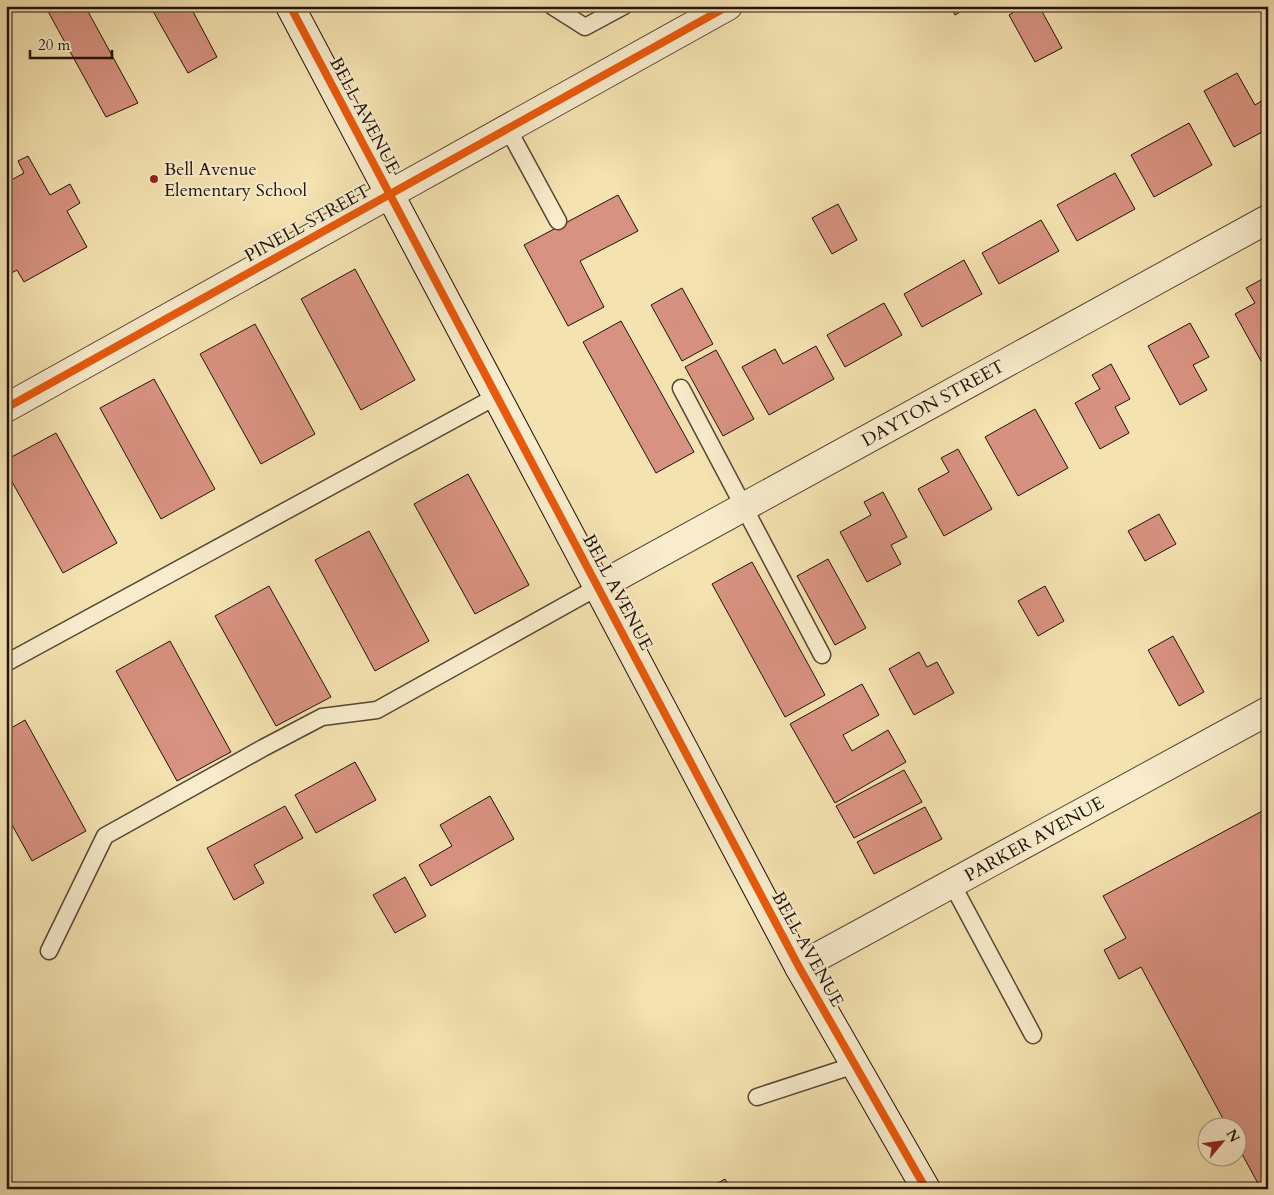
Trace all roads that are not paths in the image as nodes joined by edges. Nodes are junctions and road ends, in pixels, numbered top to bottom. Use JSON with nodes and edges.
{"nodes":[{"id":1,"x":290,"y":6,"type":"edge"},
{"id":2,"x":552,"y":6,"type":"edge"},
{"id":3,"x":624,"y":6,"type":"edge"},
{"id":4,"x":728,"y":6,"type":"edge"},
{"id":5,"x":508,"y":129,"type":"junction"},
{"id":6,"x":390,"y":194,"type":"junction"},
{"id":7,"x":1268,"y":219,"type":"edge"},
{"id":8,"x":558,"y":221,"type":"dead end"},
{"id":9,"x":681,"y":388,"type":"dead end"},
{"id":10,"x":497,"y":396,"type":"junction"},
{"id":11,"x":6,"y":408,"type":"edge"},
{"id":12,"x":745,"y":507,"type":"junction"},
{"id":13,"x":598,"y":587,"type":"junction"},
{"id":14,"x":822,"y":654,"type":"dead end"},
{"id":15,"x":6,"y":663,"type":"edge"},
{"id":16,"x":1268,"y":712,"type":"edge"},
{"id":17,"x":952,"y":884,"type":"junction"},
{"id":18,"x":49,"y":951,"type":"dead end"},
{"id":19,"x":799,"y":967,"type":"junction"},
{"id":20,"x":1032,"y":1035,"type":"dead end"},
{"id":21,"x":855,"y":1065,"type":"junction"},
{"id":22,"x":757,"y":1097,"type":"dead end"},
{"id":23,"x":926,"y":1189,"type":"edge"}],
"edges":[{"from":1,"to":6,"type":"street","name":"BELL AVENUE"},
{"from":2,"to":3,"type":"lane"},
{"from":4,"to":5,"type":"street","name":"PINELL STREET"},
{"from":5,"to":6,"type":"street","name":"PINELL STREET"},
{"from":5,"to":8,"type":"lane"},
{"from":6,"to":10,"type":"street","name":"BELL AVENUE"},
{"from":6,"to":11,"type":"street","name":"PINELL STREET"},
{"from":7,"to":12,"type":"street","name":"DAYTON STREET"},
{"from":9,"to":12,"type":"lane"},
{"from":10,"to":13,"type":"street","name":"BELL AVENUE"},
{"from":10,"to":15,"type":"lane"},
{"from":12,"to":13,"type":"street","name":"DAYTON STREET"},
{"from":12,"to":14,"type":"lane"},
{"from":13,"to":18,"type":"lane"},
{"from":13,"to":19,"type":"street","name":"BELL AVENUE"},
{"from":16,"to":17,"type":"street","name":"PARKER AVENUE"},
{"from":17,"to":19,"type":"street","name":"PARKER AVENUE"},
{"from":17,"to":20,"type":"lane"},
{"from":19,"to":21,"type":"street","name":"BELL AVENUE"},
{"from":21,"to":22,"type":"lane"},
{"from":21,"to":23,"type":"street","name":"BELL AVENUE"}]}
